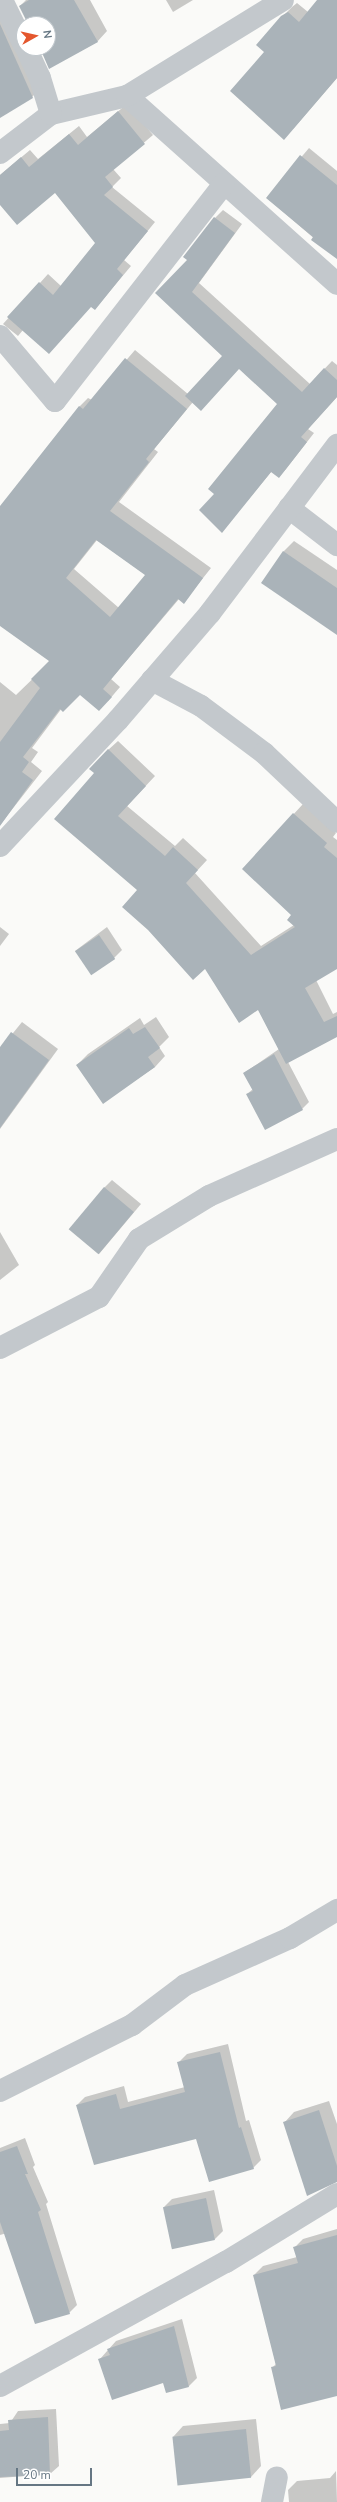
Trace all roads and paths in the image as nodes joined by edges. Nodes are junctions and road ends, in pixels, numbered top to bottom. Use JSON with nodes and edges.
{"nodes":[{"id":1,"x":2,"y":0,"type":"edge"},
{"id":2,"x":282,"y":0,"type":"edge"},
{"id":3,"x":16,"y":29,"type":"edge"},
{"id":4,"x":30,"y":56,"type":"edge"},
{"id":5,"x":127,"y":96,"type":"junction"},
{"id":6,"x":51,"y":114,"type":"junction"},
{"id":7,"x":0,"y":153,"type":"edge"},
{"id":8,"x":224,"y":184,"type":"junction"},
{"id":9,"x":337,"y":284,"type":"edge"},
{"id":10,"x":0,"y":336,"type":"edge"},
{"id":11,"x":337,"y":445,"type":"edge"},
{"id":12,"x":289,"y":508,"type":"junction"},
{"id":13,"x":337,"y":545,"type":"edge"},
{"id":14,"x":152,"y":680,"type":"junction"},
{"id":15,"x":337,"y":822,"type":"edge"},
{"id":16,"x":0,"y":846,"type":"edge"},
{"id":17,"x":337,"y":1139,"type":"edge"},
{"id":18,"x":0,"y":1348,"type":"edge"},
{"id":19,"x":337,"y":1910,"type":"edge"},
{"id":20,"x":0,"y":2091,"type":"edge"},
{"id":21,"x":337,"y":2194,"type":"edge"},
{"id":22,"x":0,"y":2386,"type":"edge"},
{"id":23,"x":277,"y":2477,"type":"dead end"},
{"id":24,"x":272,"y":2502,"type":"edge"}],
"edges":[{"from":1,"to":3,"type":"street"},
{"from":2,"to":5,"type":"street"},
{"from":4,"to":6,"type":"street"},
{"from":5,"to":6,"type":"street"},
{"from":5,"to":8,"type":"street"},
{"from":6,"to":7,"type":"street"},
{"from":8,"to":9,"type":"street"},
{"from":8,"to":10,"type":"street"},
{"from":11,"to":12,"type":"street"},
{"from":12,"to":13,"type":"street"},
{"from":12,"to":14,"type":"street"},
{"from":14,"to":15,"type":"street"},
{"from":14,"to":16,"type":"street"},
{"from":17,"to":18,"type":"street"},
{"from":19,"to":20,"type":"street"},
{"from":21,"to":22,"type":"street"},
{"from":23,"to":24,"type":"street"}]}
